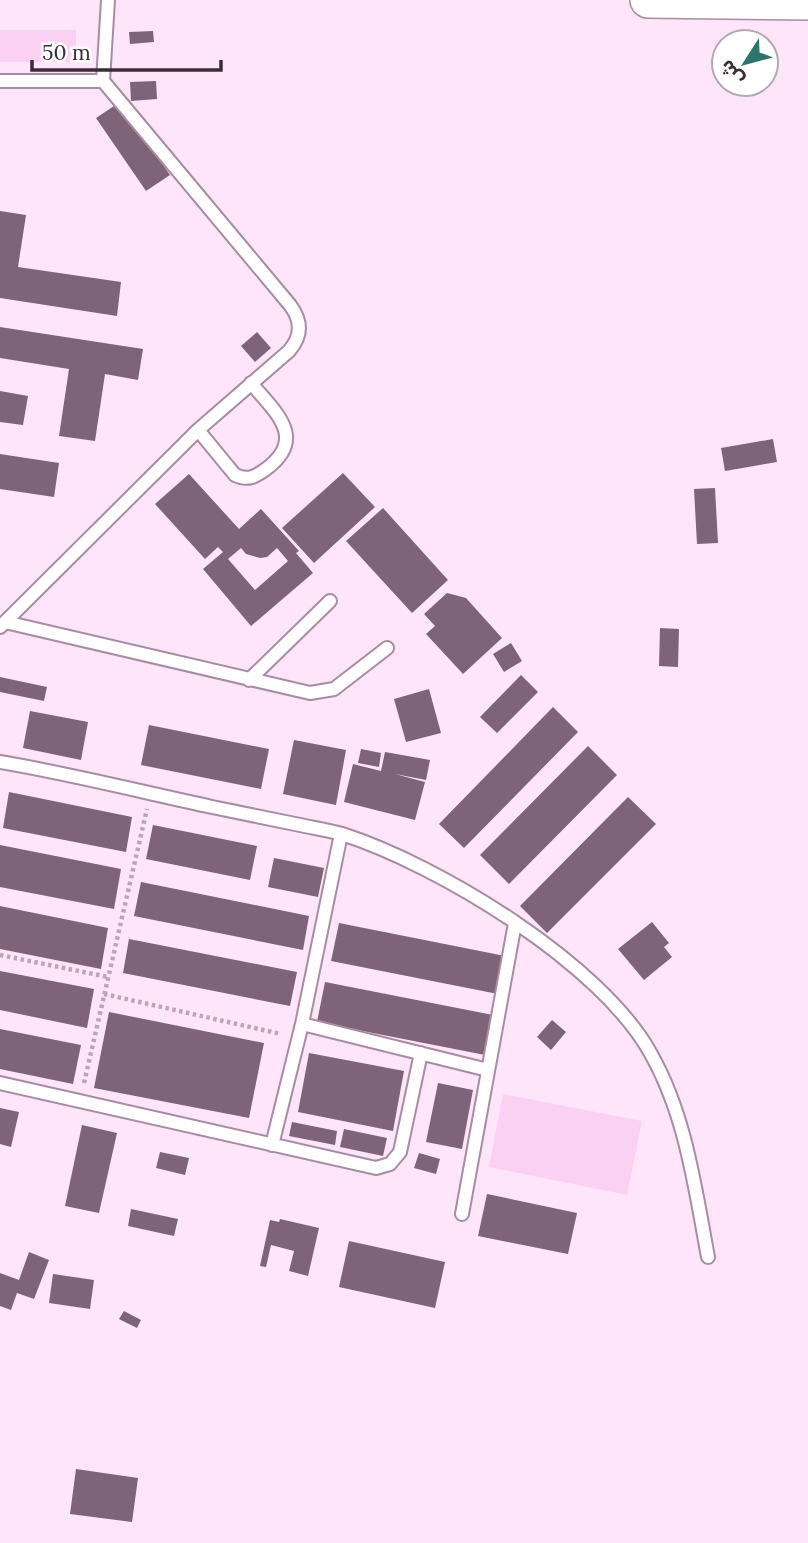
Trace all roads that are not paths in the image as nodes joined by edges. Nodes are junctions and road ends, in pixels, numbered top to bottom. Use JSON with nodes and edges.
{"nodes":[{"id":1,"x":108,"y":0,"type":"edge"},
{"id":2,"x":648,"y":0,"type":"edge"},
{"id":3,"x":808,"y":2,"type":"edge"},
{"id":4,"x":0,"y":81,"type":"edge"},
{"id":5,"x":103,"y":81,"type":"junction"},
{"id":6,"x":251,"y":383,"type":"junction"},
{"id":7,"x":198,"y":430,"type":"junction"},
{"id":8,"x":330,"y":601,"type":"dead end"},
{"id":9,"x":3,"y":625,"type":"edge"},
{"id":10,"x":387,"y":648,"type":"dead end"},
{"id":11,"x":249,"y":680,"type":"junction"},
{"id":12,"x":0,"y":762,"type":"edge"},
{"id":13,"x":341,"y":834,"type":"junction"},
{"id":14,"x":515,"y":923,"type":"junction"},
{"id":15,"x":302,"y":1024,"type":"junction"},
{"id":16,"x":421,"y":1053,"type":"junction"},
{"id":17,"x":488,"y":1070,"type":"junction"},
{"id":18,"x":0,"y":1083,"type":"edge"},
{"id":19,"x":272,"y":1145,"type":"junction"},
{"id":20,"x":462,"y":1214,"type":"dead end"},
{"id":21,"x":708,"y":1257,"type":"dead end"}],
"edges":[{"from":1,"to":5,"type":"lane"},
{"from":2,"to":3,"type":"main road"},
{"from":4,"to":5,"type":"lane"},
{"from":5,"to":6,"type":"lane"},
{"from":6,"to":7,"type":"lane"},
{"from":6,"to":7,"type":"lane"},
{"from":7,"to":9,"type":"lane"},
{"from":8,"to":11,"type":"lane"},
{"from":9,"to":11,"type":"lane"},
{"from":10,"to":11,"type":"lane"},
{"from":12,"to":13,"type":"lane"},
{"from":13,"to":14,"type":"lane"},
{"from":13,"to":15,"type":"lane"},
{"from":14,"to":17,"type":"lane"},
{"from":14,"to":21,"type":"lane"},
{"from":15,"to":16,"type":"lane"},
{"from":15,"to":19,"type":"lane"},
{"from":16,"to":17,"type":"lane"},
{"from":16,"to":19,"type":"lane"},
{"from":17,"to":20,"type":"lane"},
{"from":18,"to":19,"type":"lane"}]}
